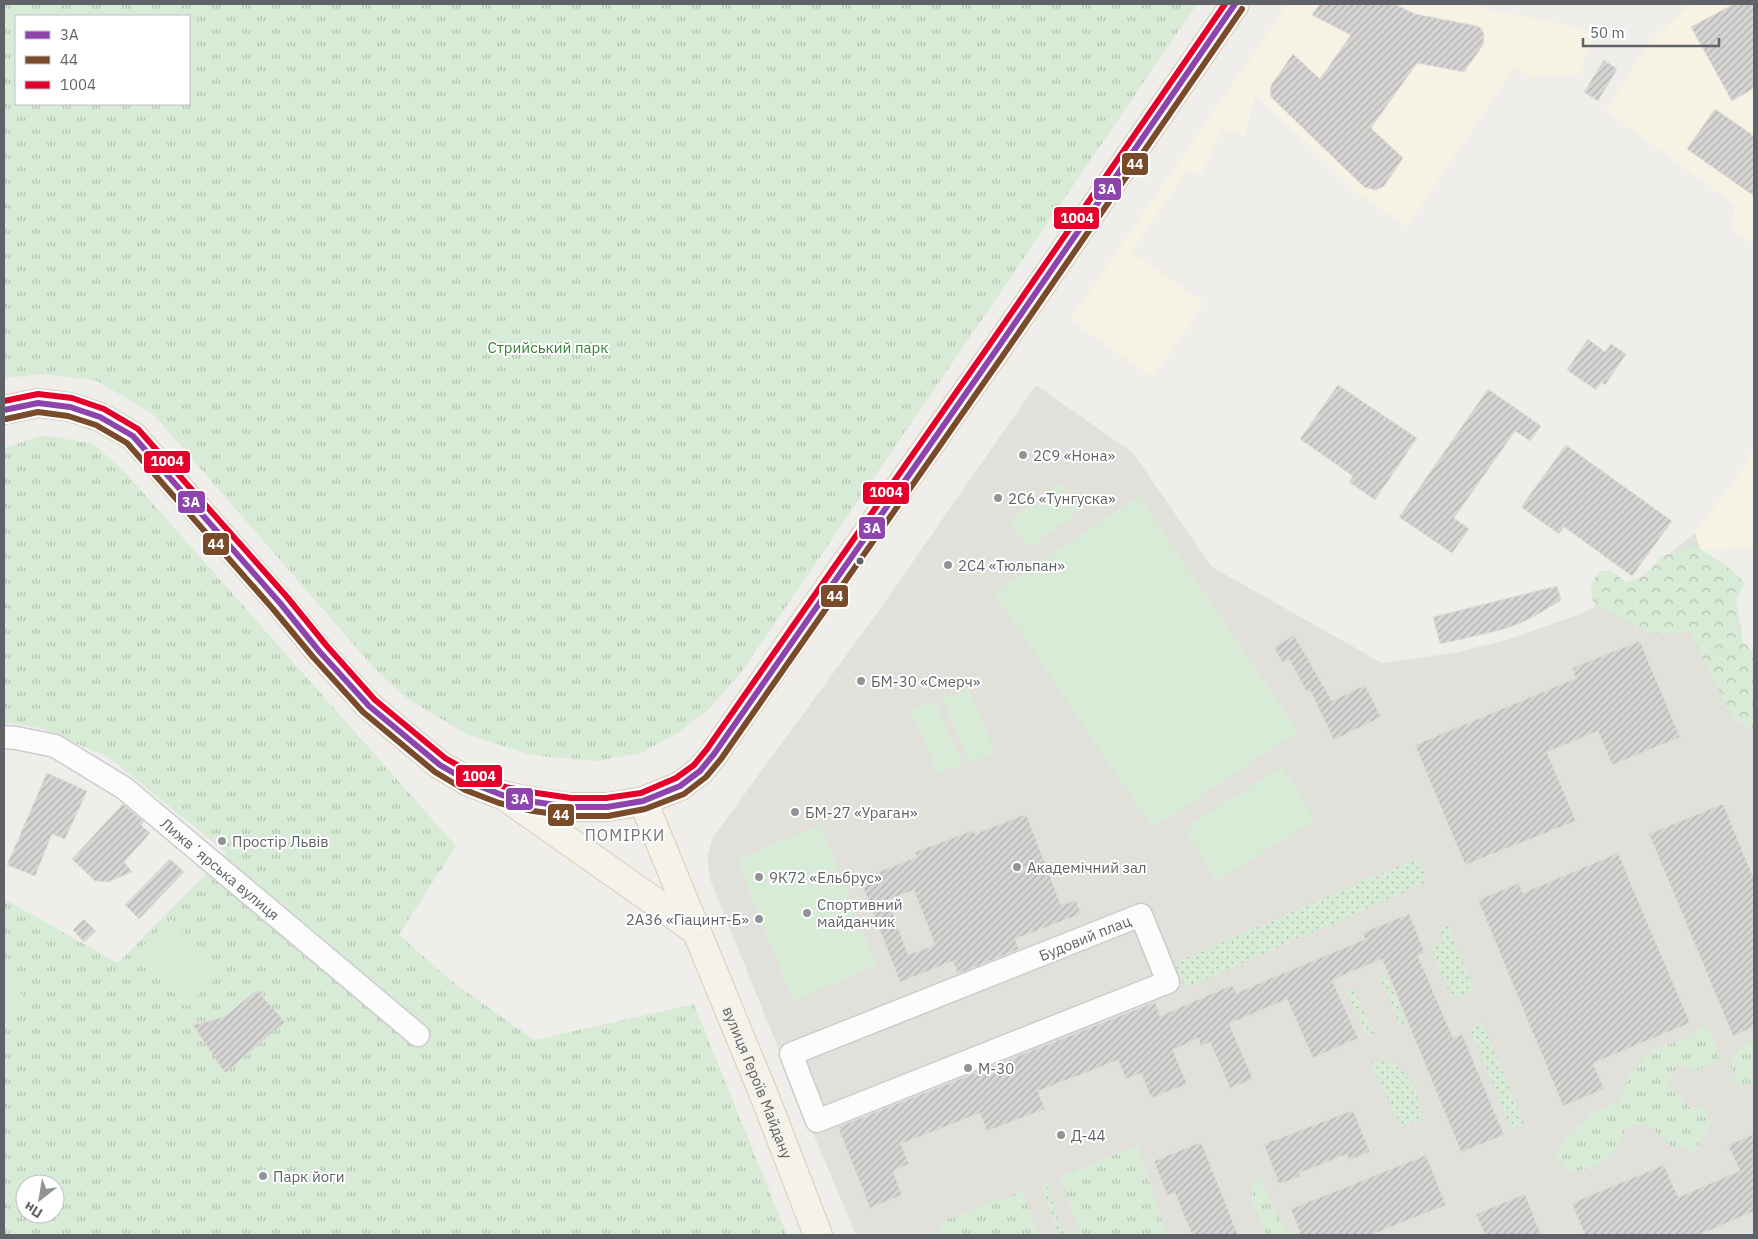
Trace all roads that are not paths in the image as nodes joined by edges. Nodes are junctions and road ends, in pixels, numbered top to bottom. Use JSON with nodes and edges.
{"nodes":[{"id":1,"x":1235,"y":4,"type":"edge"},
{"id":2,"x":4,"y":410,"type":"edge"},
{"id":3,"x":4,"y":737,"type":"edge"},
{"id":4,"x":502,"y":795,"type":"junction"},
{"id":5,"x":643,"y":801,"type":"junction"},
{"id":6,"x":695,"y":930,"type":"junction"},
{"id":7,"x":418,"y":1035,"type":"dead end"},
{"id":8,"x":817,"y":1121,"type":"joint"},
{"id":9,"x":818,"y":1235,"type":"edge"}],
"edges":[{"from":1,"to":5,"type":"main road"},
{"from":2,"to":4,"type":"main road"},
{"from":3,"to":7,"type":"street","name":"Лижвʼярська вулиця"},
{"from":4,"to":5,"type":"main road"},
{"from":4,"to":6,"type":"main road"},
{"from":5,"to":6,"type":"main road","name":"вулиця Героїв Майдану"},
{"from":6,"to":9,"type":"main road","name":"вулиця Героїв Майдану"},
{"from":8,"to":8,"type":"street","name":"Будовий плац"}]}
